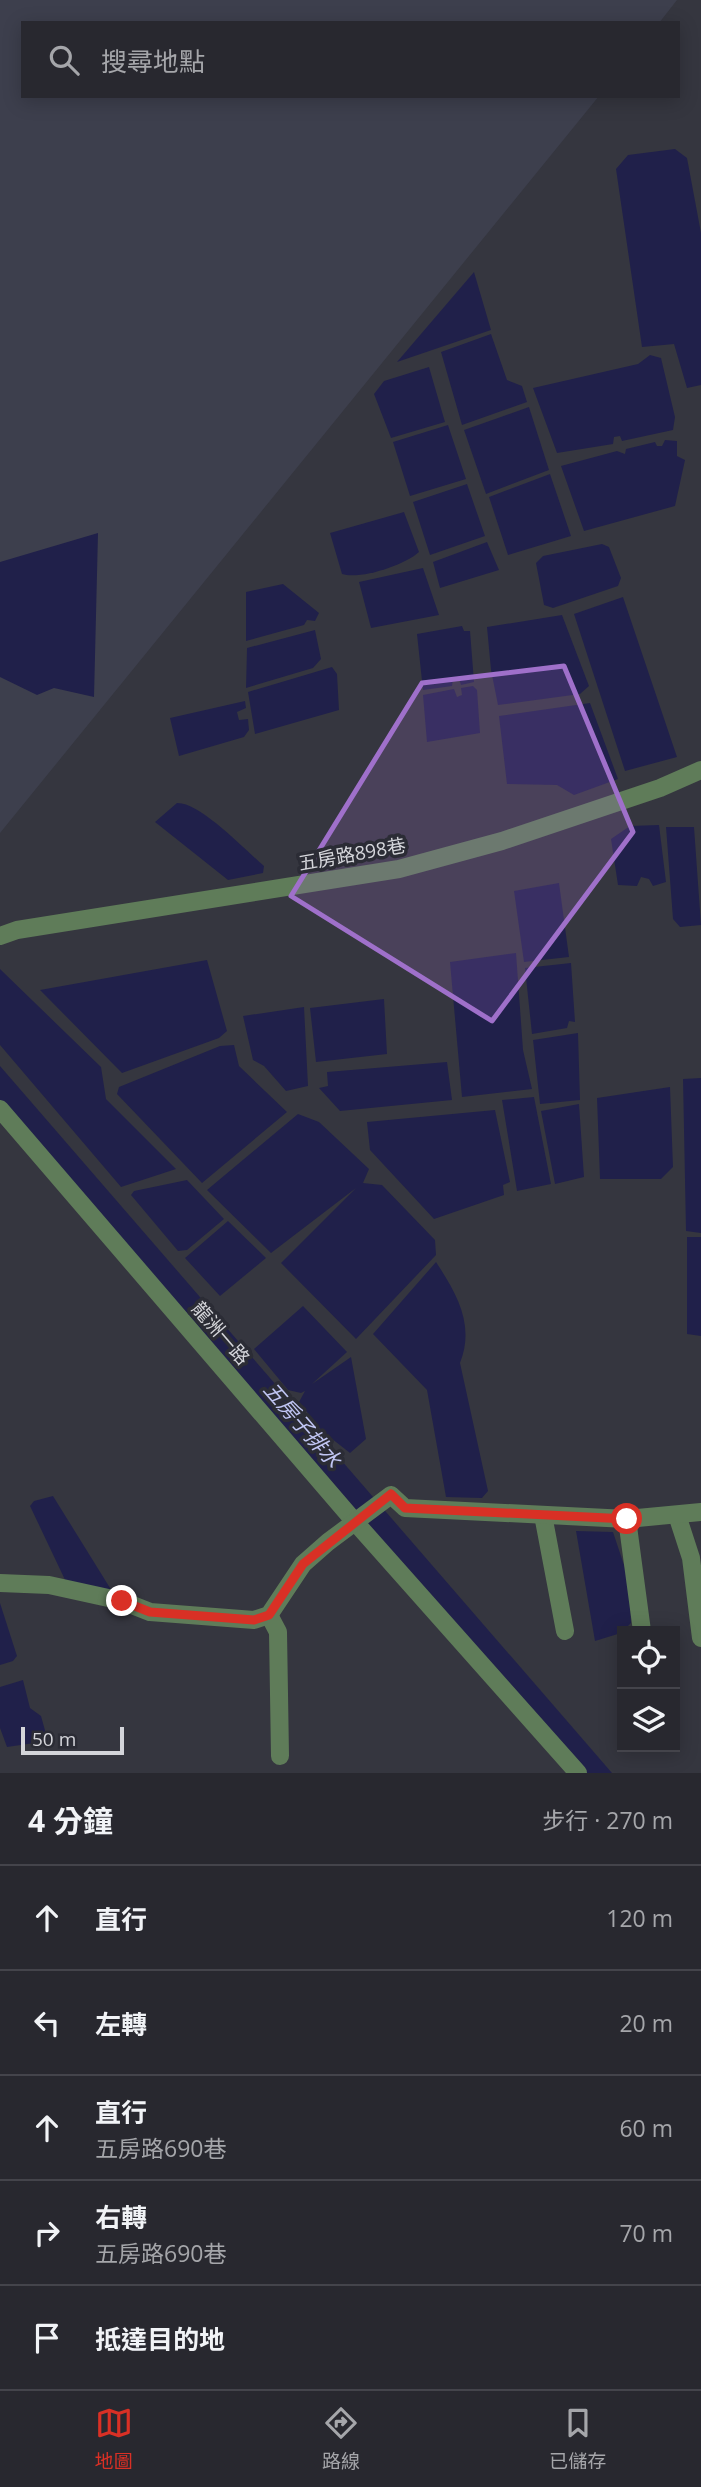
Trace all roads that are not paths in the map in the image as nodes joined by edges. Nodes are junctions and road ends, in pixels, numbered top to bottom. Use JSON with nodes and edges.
{"nodes":[{"id":1,"x":701,"y":770,"type":"edge"},
{"id":2,"x":0,"y":936,"type":"edge"},
{"id":3,"x":0,"y":1108,"type":"edge"},
{"id":4,"x":701,"y":1512,"type":"edge"},
{"id":5,"x":543,"y":1515,"type":"junction"},
{"id":6,"x":677,"y":1515,"type":"junction"},
{"id":7,"x":627,"y":1519,"type":"junction"},
{"id":8,"x":355,"y":1522,"type":"junction"},
{"id":9,"x":0,"y":1583,"type":"edge"},
{"id":10,"x":269,"y":1615,"type":"junction"},
{"id":11,"x":641,"y":1626,"type":"edge"},
{"id":12,"x":565,"y":1630,"type":"dead end"},
{"id":13,"x":701,"y":1638,"type":"edge"},
{"id":14,"x":280,"y":1756,"type":"dead end"},
{"id":15,"x":578,"y":1773,"type":"edge"}],
"edges":[{"from":1,"to":2,"type":"street","name":"五房路898巷"},
{"from":3,"to":8,"type":"street","name":"龍洲一路"},
{"from":4,"to":6,"type":"street"},
{"from":5,"to":7,"type":"street"},
{"from":5,"to":8,"type":"street"},
{"from":5,"to":12,"type":"street"},
{"from":6,"to":7,"type":"street"},
{"from":6,"to":13,"type":"street"},
{"from":7,"to":11,"type":"street"},
{"from":8,"to":10,"type":"street"},
{"from":8,"to":15,"type":"street","name":"龍洲一路"},
{"from":9,"to":10,"type":"street"},
{"from":10,"to":14,"type":"street"}]}
